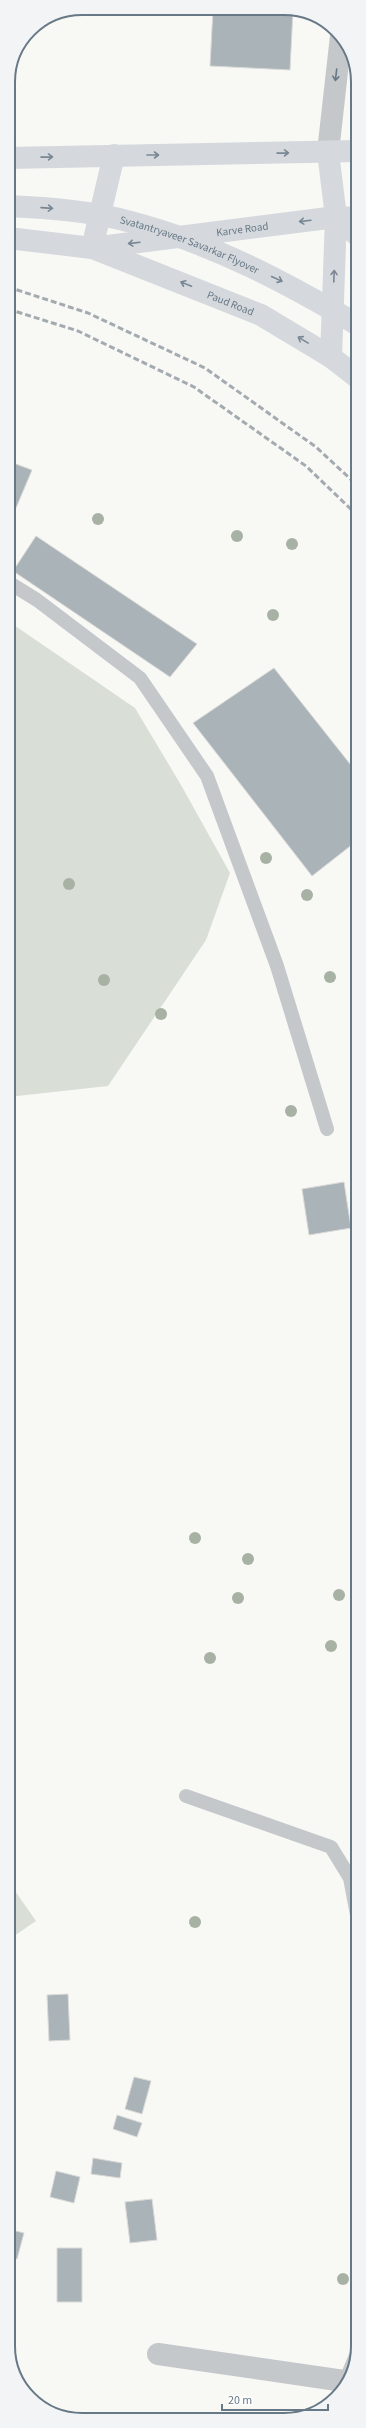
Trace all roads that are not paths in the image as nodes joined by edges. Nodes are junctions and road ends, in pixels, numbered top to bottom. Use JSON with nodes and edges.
{"nodes":[{"id":1,"x":340,"y":46,"type":"edge"},
{"id":2,"x":351,"y":151,"type":"edge"},
{"id":3,"x":328,"y":152,"type":"junction"},
{"id":4,"x":114,"y":155,"type":"junction"},
{"id":5,"x":15,"y":158,"type":"edge"},
{"id":6,"x":15,"y":206,"type":"edge"},
{"id":7,"x":336,"y":217,"type":"junction"},
{"id":8,"x":351,"y":218,"type":"edge"},
{"id":9,"x":351,"y":230,"type":"edge"},
{"id":10,"x":15,"y":239,"type":"edge"},
{"id":11,"x":92,"y":248,"type":"junction"},
{"id":12,"x":351,"y":321,"type":"edge"},
{"id":13,"x":331,"y":357,"type":"junction"},
{"id":14,"x":351,"y":373,"type":"edge"},
{"id":15,"x":15,"y":586,"type":"edge"},
{"id":16,"x":327,"y":1129,"type":"dead end"},
{"id":17,"x":186,"y":1796,"type":"dead end"},
{"id":18,"x":351,"y":1883,"type":"edge"},
{"id":19,"x":158,"y":2354,"type":"dead end"},
{"id":20,"x":338,"y":2385,"type":"edge"}],
"edges":[{"from":1,"to":3,"type":"street","one_way":true},
{"from":2,"to":3,"type":"main road"},
{"from":4,"to":3,"type":"main road","one_way":true},
{"from":3,"to":7,"type":"main road"},
{"from":5,"to":4,"type":"main road","one_way":true},
{"from":4,"to":11,"type":"main road"},
{"from":6,"to":12,"type":"main road","name":"Svatantryaveer Savarkar Flyover","one_way":true},
{"from":7,"to":8,"type":"main road","name":"Karve Road"},
{"from":7,"to":9,"type":"main road"},
{"from":7,"to":11,"type":"main road","name":"Karve Road","one_way":true},
{"from":13,"to":7,"type":"main road","one_way":true},
{"from":10,"to":11,"type":"main road","name":"Karve Road"},
{"from":13,"to":11,"type":"main road","name":"Paud Road","one_way":true},
{"from":13,"to":14,"type":"main road","name":"Paud Road"},
{"from":15,"to":16,"type":"lane"},
{"from":17,"to":18,"type":"lane"},
{"from":19,"to":20,"type":"street"}]}
